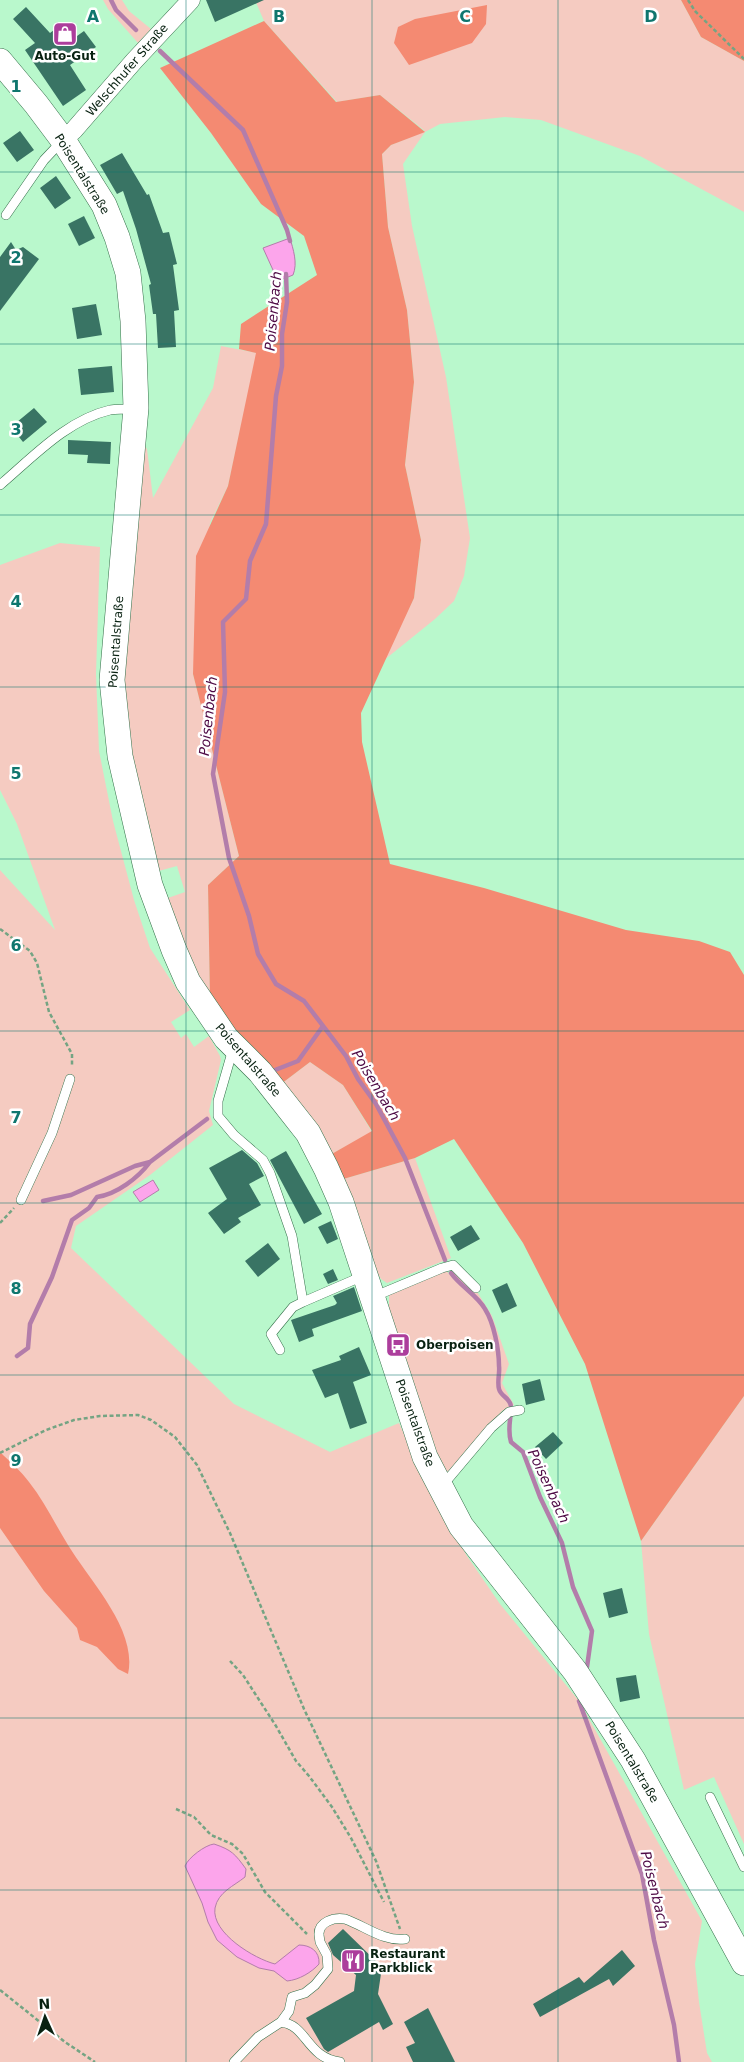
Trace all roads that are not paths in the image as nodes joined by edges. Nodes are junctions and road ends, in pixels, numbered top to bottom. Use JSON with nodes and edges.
{"nodes":[{"id":1,"x":191,"y":0,"type":"edge"},
{"id":2,"x":0,"y":61,"type":"edge"},
{"id":3,"x":63,"y":140,"type":"junction"},
{"id":4,"x":6,"y":215,"type":"dead end"},
{"id":5,"x":136,"y":408,"type":"junction"},
{"id":6,"x":0,"y":485,"type":"edge"},
{"id":7,"x":234,"y":1047,"type":"junction"},
{"id":8,"x":70,"y":1079,"type":"road end"},
{"id":9,"x":21,"y":1200,"type":"road end"},
{"id":10,"x":369,"y":1286,"type":"junction"},
{"id":11,"x":476,"y":1288,"type":"dead end"},
{"id":12,"x":303,"y":1302,"type":"junction"},
{"id":13,"x":280,"y":1350,"type":"dead end"},
{"id":14,"x":520,"y":1410,"type":"dead end"},
{"id":15,"x":441,"y":1487,"type":"junction"},
{"id":16,"x":710,"y":1797,"type":"dead end"},
{"id":17,"x":744,"y":1867,"type":"edge"},
{"id":18,"x":405,"y":1940,"type":"road end"},
{"id":19,"x":744,"y":1963,"type":"edge"},
{"id":20,"x":291,"y":2006,"type":"junction"},
{"id":21,"x":281,"y":2022,"type":"junction"},
{"id":22,"x":296,"y":2028,"type":"junction"},
{"id":23,"x":234,"y":2062,"type":"edge"},
{"id":24,"x":340,"y":2062,"type":"edge"}],
"edges":[{"from":1,"to":3,"type":"street","name":"Welschhufer Straße"},
{"from":2,"to":3,"type":"main road","name":"Poisentalstraße"},
{"from":3,"to":4,"type":"lane"},
{"from":3,"to":5,"type":"main road","name":"Poisentalstraße"},
{"from":5,"to":6,"type":"lane"},
{"from":5,"to":7,"type":"main road","name":"Poisentalstraße"},
{"from":7,"to":10,"type":"main road","name":"Poisentalstraße"},
{"from":7,"to":12,"type":"lane"},
{"from":8,"to":9,"type":"lane"},
{"from":10,"to":11,"type":"lane"},
{"from":10,"to":12,"type":"lane"},
{"from":10,"to":15,"type":"main road","name":"Poisentalstraße"},
{"from":12,"to":13,"type":"lane"},
{"from":14,"to":15,"type":"lane"},
{"from":15,"to":19,"type":"main road","name":"Poisentalstraße"},
{"from":16,"to":17,"type":"lane"},
{"from":18,"to":20,"type":"lane"},
{"from":20,"to":21,"type":"lane"},
{"from":20,"to":22,"type":"lane"},
{"from":21,"to":22,"type":"lane"},
{"from":21,"to":23,"type":"lane"},
{"from":22,"to":24,"type":"lane"}]}
